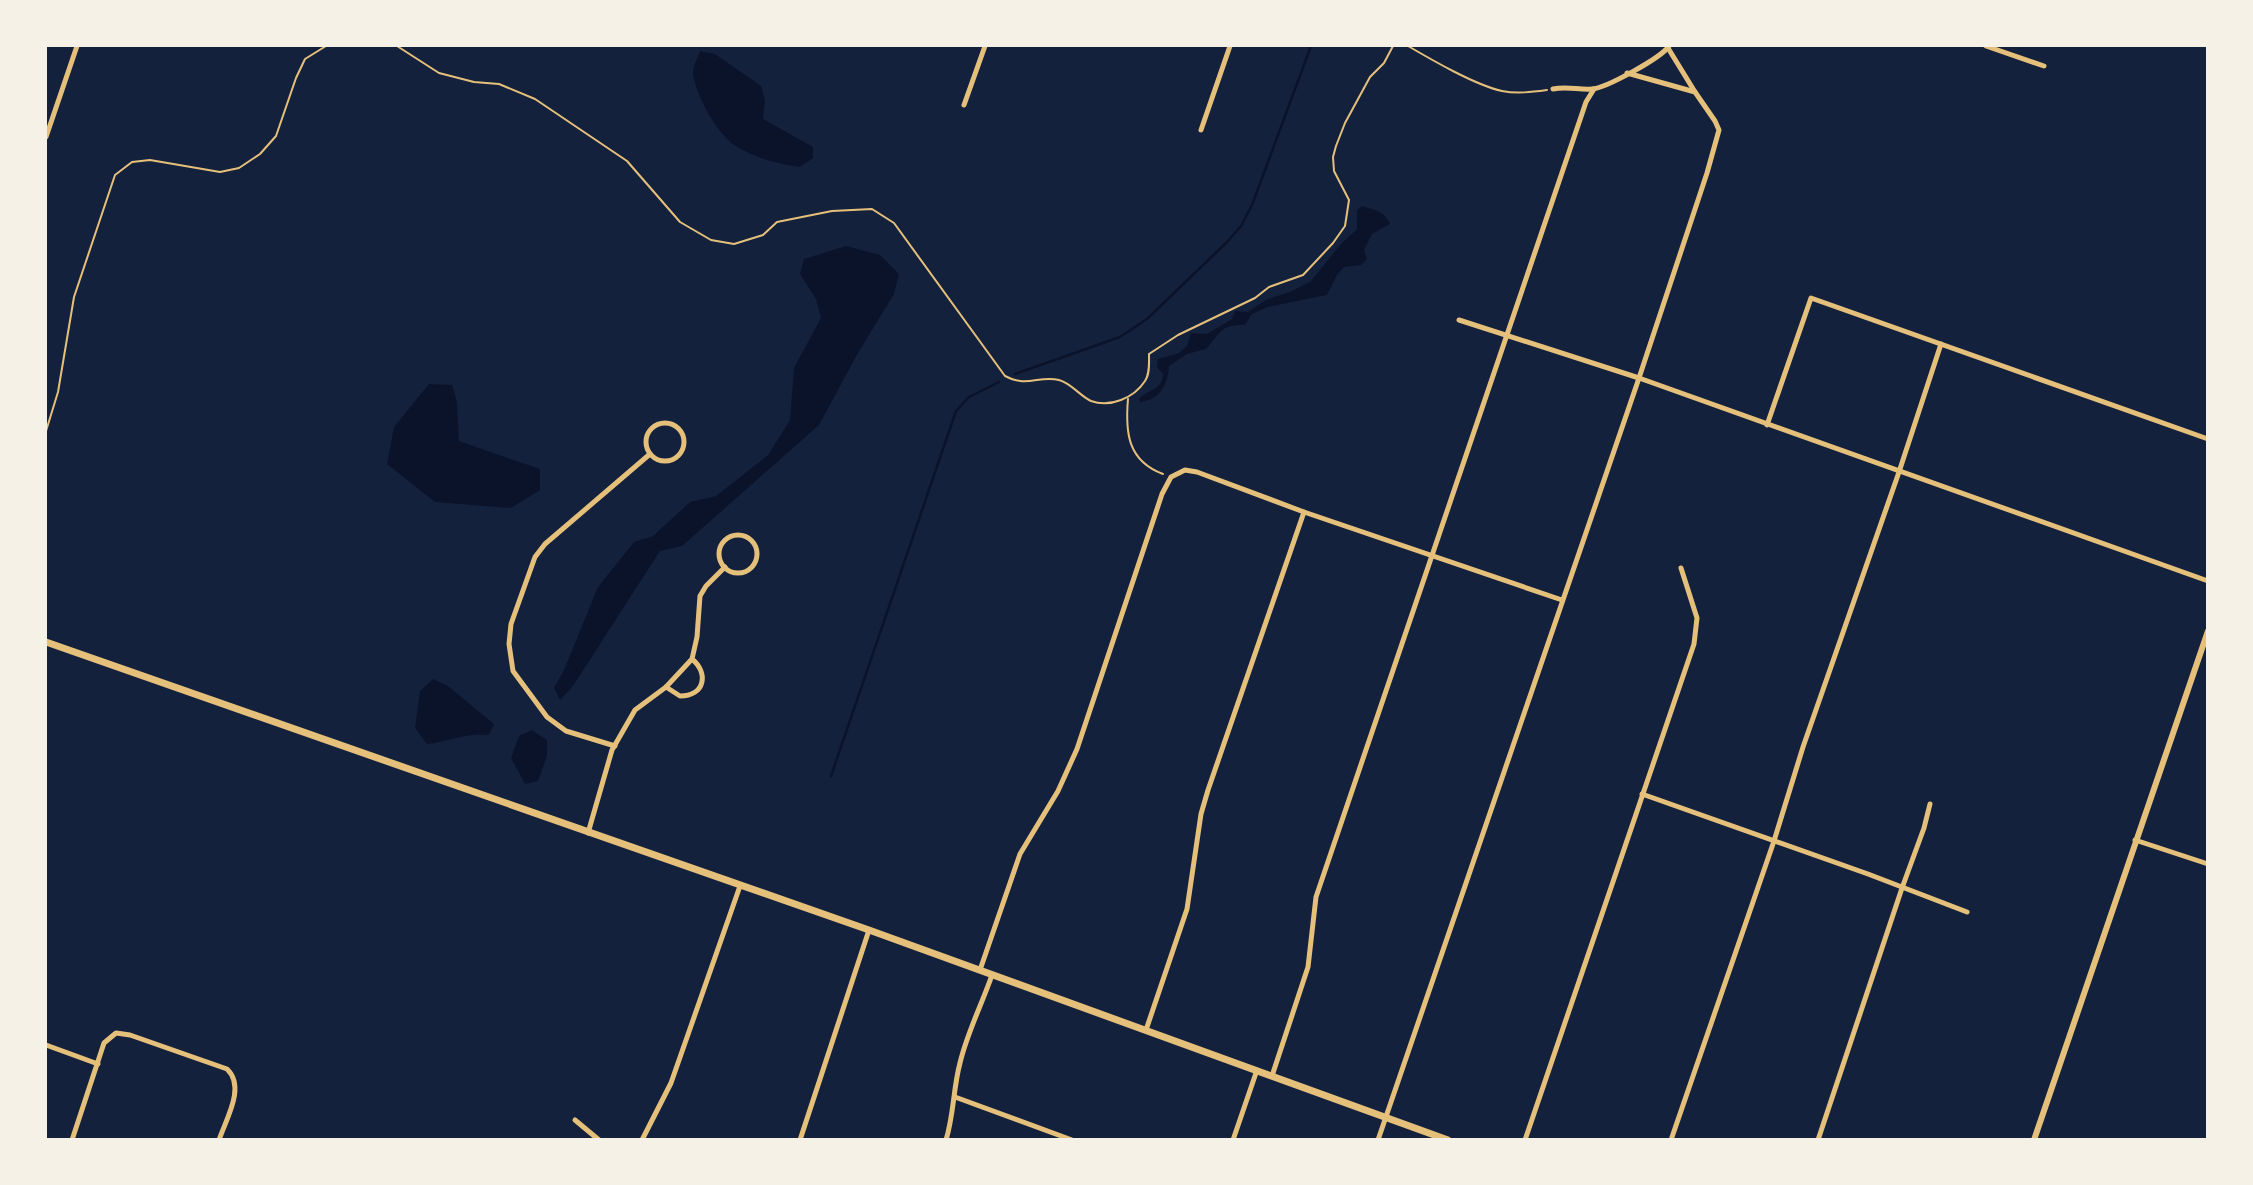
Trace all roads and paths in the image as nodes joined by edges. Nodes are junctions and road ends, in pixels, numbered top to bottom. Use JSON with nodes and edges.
{"nodes":[{"id":1,"x":76,"y":46,"type":"edge"},
{"id":2,"x":326,"y":46,"type":"edge"},
{"id":3,"x":397,"y":46,"type":"edge"},
{"id":4,"x":985,"y":46,"type":"edge"},
{"id":5,"x":1230,"y":46,"type":"edge"},
{"id":6,"x":1393,"y":46,"type":"edge"},
{"id":7,"x":1408,"y":46,"type":"edge"},
{"id":8,"x":1986,"y":46,"type":"edge"},
{"id":9,"x":1669,"y":47,"type":"edge"},
{"id":10,"x":2044,"y":66,"type":"dead end"},
{"id":11,"x":1627,"y":73,"type":"junction"},
{"id":12,"x":1553,"y":89,"type":"joint"},
{"id":13,"x":1594,"y":89,"type":"junction"},
{"id":14,"x":1695,"y":92,"type":"junction"},
{"id":15,"x":964,"y":105,"type":"dead end"},
{"id":16,"x":1201,"y":130,"type":"dead end"},
{"id":17,"x":46,"y":137,"type":"edge"},
{"id":18,"x":1459,"y":320,"type":"dead end"},
{"id":19,"x":1506,"y":336,"type":"junction"},
{"id":20,"x":1941,"y":344,"type":"junction"},
{"id":21,"x":1639,"y":378,"type":"junction"},
{"id":22,"x":1129,"y":397,"type":"junction"},
{"id":23,"x":1767,"y":425,"type":"junction"},
{"id":24,"x":46,"y":431,"type":"edge"},
{"id":25,"x":2207,"y":439,"type":"edge"},
{"id":26,"x":650,"y":454,"type":"junction"},
{"id":27,"x":1899,"y":472,"type":"junction"},
{"id":28,"x":1171,"y":477,"type":"junction"},
{"id":29,"x":1304,"y":512,"type":"junction"},
{"id":30,"x":1431,"y":555,"type":"junction"},
{"id":31,"x":725,"y":567,"type":"junction"},
{"id":32,"x":1681,"y":568,"type":"dead end"},
{"id":33,"x":2207,"y":581,"type":"edge"},
{"id":34,"x":1562,"y":600,"type":"junction"},
{"id":35,"x":2207,"y":631,"type":"edge"},
{"id":36,"x":46,"y":642,"type":"edge"},
{"id":37,"x":2200,"y":654,"type":"junction"},
{"id":38,"x":2207,"y":657,"type":"edge"},
{"id":39,"x":692,"y":659,"type":"junction"},
{"id":40,"x":666,"y":687,"type":"junction"},
{"id":41,"x":615,"y":746,"type":"junction"},
{"id":42,"x":1642,"y":794,"type":"junction"},
{"id":43,"x":1930,"y":804,"type":"dead end"},
{"id":44,"x":588,"y":833,"type":"junction"},
{"id":45,"x":2136,"y":840,"type":"junction"},
{"id":46,"x":1774,"y":841,"type":"junction"},
{"id":47,"x":2207,"y":864,"type":"edge"},
{"id":48,"x":740,"y":886,"type":"junction"},
{"id":49,"x":1902,"y":888,"type":"junction"},
{"id":50,"x":1967,"y":912,"type":"dead end"},
{"id":51,"x":869,"y":930,"type":"junction"},
{"id":52,"x":980,"y":970,"type":"junction"},
{"id":53,"x":992,"y":975,"type":"junction"},
{"id":54,"x":1146,"y":1030,"type":"junction"},
{"id":55,"x":46,"y":1045,"type":"edge"},
{"id":56,"x":97,"y":1064,"type":"junction"},
{"id":57,"x":1256,"y":1070,"type":"junction"},
{"id":58,"x":1272,"y":1076,"type":"junction"},
{"id":59,"x":955,"y":1097,"type":"junction"},
{"id":60,"x":1386,"y":1117,"type":"junction"},
{"id":61,"x":575,"y":1120,"type":"dead end"},
{"id":62,"x":72,"y":1139,"type":"edge"},
{"id":63,"x":219,"y":1139,"type":"edge"},
{"id":64,"x":599,"y":1139,"type":"edge"},
{"id":65,"x":642,"y":1139,"type":"edge"},
{"id":66,"x":800,"y":1139,"type":"edge"},
{"id":67,"x":946,"y":1139,"type":"edge"},
{"id":68,"x":1072,"y":1139,"type":"edge"},
{"id":69,"x":1234,"y":1139,"type":"edge"},
{"id":70,"x":1378,"y":1139,"type":"edge"},
{"id":71,"x":1448,"y":1139,"type":"edge"},
{"id":72,"x":1525,"y":1139,"type":"edge"},
{"id":73,"x":1671,"y":1139,"type":"edge"},
{"id":74,"x":1818,"y":1139,"type":"edge"},
{"id":75,"x":2034,"y":1139,"type":"edge"}],
"edges":[{"from":1,"to":17,"type":"street"},
{"from":2,"to":24,"type":"path"},
{"from":3,"to":22,"type":"path"},
{"from":4,"to":15,"type":"street"},
{"from":5,"to":16,"type":"street"},
{"from":6,"to":22,"type":"path"},
{"from":7,"to":12,"type":"path"},
{"from":8,"to":10,"type":"street"},
{"from":9,"to":11,"type":"street"},
{"from":9,"to":14,"type":"street"},
{"from":11,"to":13,"type":"street"},
{"from":11,"to":14,"type":"street"},
{"from":12,"to":13,"type":"street"},
{"from":13,"to":19,"type":"street"},
{"from":14,"to":21,"type":"street"},
{"from":18,"to":19,"type":"street"},
{"from":19,"to":21,"type":"street"},
{"from":19,"to":30,"type":"street"},
{"from":20,"to":23,"type":"street"},
{"from":20,"to":25,"type":"street"},
{"from":20,"to":27,"type":"street"},
{"from":21,"to":23,"type":"street"},
{"from":21,"to":34,"type":"street"},
{"from":22,"to":28,"type":"path"},
{"from":23,"to":27,"type":"street"},
{"from":26,"to":26,"type":"street"},
{"from":26,"to":41,"type":"street"},
{"from":27,"to":33,"type":"street"},
{"from":27,"to":46,"type":"street"},
{"from":28,"to":29,"type":"street"},
{"from":28,"to":52,"type":"street"},
{"from":29,"to":30,"type":"street"},
{"from":29,"to":54,"type":"street"},
{"from":30,"to":34,"type":"street"},
{"from":30,"to":58,"type":"street"},
{"from":31,"to":31,"type":"street"},
{"from":31,"to":39,"type":"street"},
{"from":32,"to":42,"type":"street"},
{"from":34,"to":60,"type":"street"},
{"from":35,"to":37,"type":"street"},
{"from":36,"to":44,"type":"main road"},
{"from":37,"to":38,"type":"street"},
{"from":37,"to":45,"type":"street"},
{"from":39,"to":40,"type":"street"},
{"from":39,"to":40,"type":"street"},
{"from":40,"to":41,"type":"street"},
{"from":41,"to":44,"type":"street"},
{"from":42,"to":46,"type":"street"},
{"from":42,"to":72,"type":"street"},
{"from":43,"to":49,"type":"street"},
{"from":44,"to":48,"type":"main road"},
{"from":45,"to":47,"type":"street"},
{"from":45,"to":75,"type":"street"},
{"from":46,"to":49,"type":"street"},
{"from":46,"to":73,"type":"street"},
{"from":48,"to":51,"type":"main road"},
{"from":48,"to":65,"type":"street"},
{"from":49,"to":50,"type":"street"},
{"from":49,"to":74,"type":"street"},
{"from":51,"to":52,"type":"main road"},
{"from":51,"to":66,"type":"street"},
{"from":52,"to":53,"type":"main road"},
{"from":53,"to":54,"type":"main road"},
{"from":53,"to":59,"type":"street"},
{"from":54,"to":57,"type":"main road"},
{"from":55,"to":56,"type":"street"},
{"from":56,"to":62,"type":"street"},
{"from":56,"to":63,"type":"street"},
{"from":57,"to":58,"type":"main road"},
{"from":57,"to":69,"type":"street"},
{"from":58,"to":60,"type":"main road"},
{"from":59,"to":67,"type":"street"},
{"from":59,"to":68,"type":"street"},
{"from":60,"to":70,"type":"street"},
{"from":60,"to":71,"type":"main road"},
{"from":61,"to":64,"type":"street"}]}
